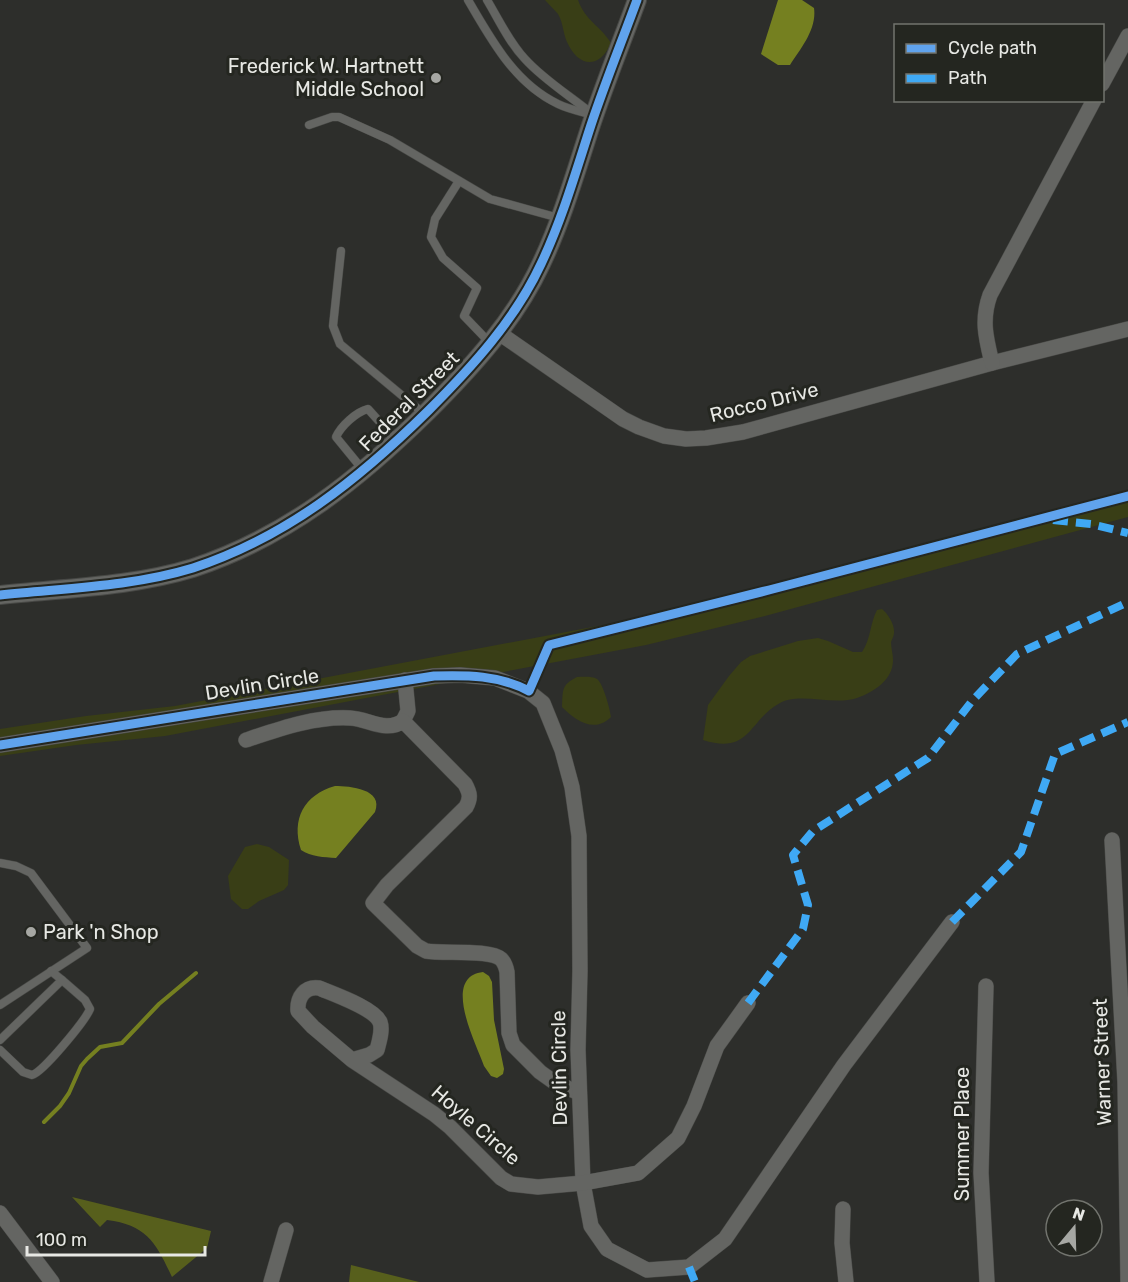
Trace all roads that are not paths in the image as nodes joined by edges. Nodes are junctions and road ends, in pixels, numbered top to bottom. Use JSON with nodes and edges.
{"nodes":[{"id":1,"x":468,"y":0,"type":"edge"},
{"id":2,"x":487,"y":0,"type":"edge"},
{"id":3,"x":638,"y":0,"type":"edge"},
{"id":4,"x":1128,"y":36,"type":"edge"},
{"id":5,"x":1122,"y":62,"type":"edge"},
{"id":6,"x":1104,"y":82,"type":"edge"},
{"id":7,"x":1093,"y":102,"type":"edge"},
{"id":8,"x":595,"y":115,"type":"junction"},
{"id":9,"x":309,"y":124,"type":"dead end"},
{"id":10,"x":459,"y":181,"type":"junction"},
{"id":11,"x":559,"y":218,"type":"junction"},
{"id":12,"x":341,"y":250,"type":"dead end"},
{"id":13,"x":1128,"y":328,"type":"edge"},
{"id":14,"x":494,"y":338,"type":"junction"},
{"id":15,"x":992,"y":363,"type":"junction"},
{"id":16,"x":424,"y":414,"type":"junction"},
{"id":17,"x":397,"y":441,"type":"junction"},
{"id":18,"x":363,"y":471,"type":"junction"},
{"id":19,"x":0,"y":595,"type":"edge"},
{"id":20,"x":405,"y":680,"type":"junction"},
{"id":21,"x":403,"y":721,"type":"junction"},
{"id":22,"x":246,"y":740,"type":"dead end"},
{"id":23,"x":0,"y":745,"type":"edge"},
{"id":24,"x":1112,"y":840,"type":"dead end"},
{"id":25,"x":0,"y":863,"type":"edge"},
{"id":26,"x":952,"y":922,"type":"dead end"},
{"id":27,"x":51,"y":971,"type":"junction"},
{"id":28,"x":62,"y":980,"type":"junction"},
{"id":29,"x":986,"y":986,"type":"dead end"},
{"id":30,"x":748,"y":1004,"type":"dead end"},
{"id":31,"x":0,"y":1005,"type":"edge"},
{"id":32,"x":0,"y":1040,"type":"edge"},
{"id":33,"x":0,"y":1050,"type":"edge"},
{"id":34,"x":352,"y":1060,"type":"junction"},
{"id":35,"x":1126,"y":1082,"type":"edge"},
{"id":36,"x":579,"y":1093,"type":"junction"},
{"id":37,"x":583,"y":1183,"type":"junction"},
{"id":38,"x":843,"y":1209,"type":"dead end"},
{"id":39,"x":0,"y":1214,"type":"edge"},
{"id":40,"x":286,"y":1230,"type":"dead end"},
{"id":41,"x":52,"y":1282,"type":"edge"},
{"id":42,"x":271,"y":1282,"type":"edge"},
{"id":43,"x":846,"y":1282,"type":"edge"},
{"id":44,"x":987,"y":1282,"type":"edge"},
{"id":45,"x":1128,"y":1282,"type":"edge"}],
"edges":[{"from":1,"to":8,"type":"lane"},
{"from":2,"to":8,"type":"lane"},
{"from":3,"to":8,"type":"street","name":"Federal Street"},
{"from":4,"to":5,"type":"street"},
{"from":5,"to":6,"type":"street"},
{"from":7,"to":15,"type":"street"},
{"from":8,"to":11,"type":"street","name":"Federal Street"},
{"from":9,"to":10,"type":"lane"},
{"from":10,"to":11,"type":"lane"},
{"from":10,"to":14,"type":"lane"},
{"from":11,"to":14,"type":"street","name":"Federal Street"},
{"from":12,"to":16,"type":"lane"},
{"from":13,"to":15,"type":"street","name":"Rocco Drive"},
{"from":14,"to":15,"type":"street","name":"Rocco Drive"},
{"from":14,"to":16,"type":"street","name":"Federal Street"},
{"from":16,"to":17,"type":"street","name":"Federal Street"},
{"from":17,"to":18,"type":"street","name":"Federal Street"},
{"from":17,"to":18,"type":"lane"},
{"from":18,"to":19,"type":"street","name":"Federal Street"},
{"from":20,"to":21,"type":"street"},
{"from":20,"to":23,"type":"street","name":"Devlin Circle"},
{"from":20,"to":36,"type":"street","name":"Devlin Circle"},
{"from":21,"to":22,"type":"street"},
{"from":21,"to":36,"type":"street"},
{"from":24,"to":35,"type":"street","name":"Warner Street"},
{"from":25,"to":27,"type":"lane"},
{"from":26,"to":37,"type":"street","name":"Devlin Circle"},
{"from":27,"to":28,"type":"lane"},
{"from":27,"to":31,"type":"lane"},
{"from":28,"to":32,"type":"lane"},
{"from":28,"to":33,"type":"lane"},
{"from":29,"to":44,"type":"street","name":"Summer Place"},
{"from":30,"to":37,"type":"street","name":"Hoyle Circle"},
{"from":34,"to":34,"type":"street","name":"Hoyle Circle"},
{"from":34,"to":37,"type":"street","name":"Hoyle Circle"},
{"from":35,"to":45,"type":"street","name":"Warner Street"},
{"from":36,"to":37,"type":"street","name":"Devlin Circle"},
{"from":38,"to":43,"type":"street"},
{"from":39,"to":41,"type":"street"},
{"from":40,"to":42,"type":"street"}]}
